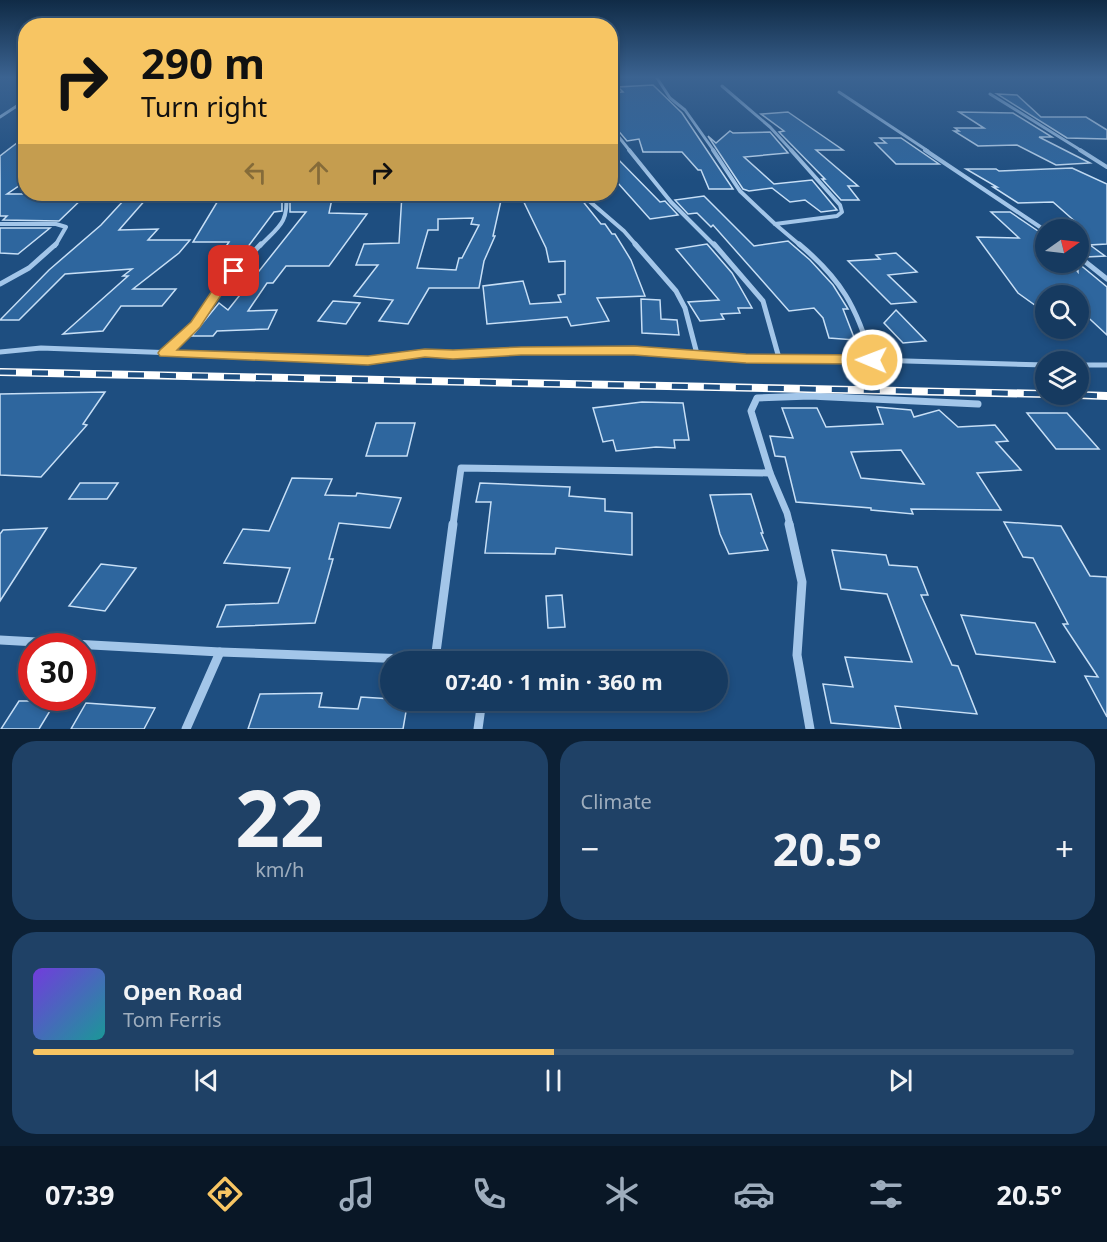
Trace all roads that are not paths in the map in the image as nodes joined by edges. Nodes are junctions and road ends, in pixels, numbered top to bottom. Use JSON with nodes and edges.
{"nodes":[{"id":1,"x":686,"y":112,"type":"edge"},
{"id":2,"x":752,"y":112,"type":"edge"},
{"id":3,"x":869,"y":112,"type":"edge"},
{"id":4,"x":1020,"y":112,"type":"edge"},
{"id":5,"x":618,"y":136,"type":"edge"},
{"id":6,"x":1107,"y":167,"type":"edge"},
{"id":7,"x":286,"y":201,"type":"edge"},
{"id":8,"x":589,"y":201,"type":"edge"},
{"id":9,"x":0,"y":224,"type":"edge"},
{"id":10,"x":776,"y":224,"type":"junction"},
{"id":11,"x":1035,"y":224,"type":"edge"},
{"id":12,"x":1089,"y":265,"type":"edge"},
{"id":13,"x":1107,"y":279,"type":"edge"},
{"id":14,"x":0,"y":284,"type":"edge"},
{"id":15,"x":0,"y":352,"type":"edge"},
{"id":16,"x":165,"y":353,"type":"junction"},
{"id":17,"x":697,"y":354,"type":"junction"},
{"id":18,"x":779,"y":358,"type":"junction"},
{"id":19,"x":872,"y":360,"type":"junction"},
{"id":20,"x":1035,"y":364,"type":"edge"},
{"id":21,"x":1089,"y":365,"type":"edge"},
{"id":22,"x":1107,"y":365,"type":"edge"},
{"id":23,"x":978,"y":404,"type":"dead end"},
{"id":24,"x":770,"y":473,"type":"junction"},
{"id":25,"x":0,"y":640,"type":"edge"},
{"id":26,"x":436,"y":651,"type":"edge"},
{"id":27,"x":220,"y":652,"type":"junction"},
{"id":28,"x":380,"y":658,"type":"edge"},
{"id":29,"x":480,"y":711,"type":"edge"},
{"id":30,"x":186,"y":729,"type":"edge"},
{"id":31,"x":478,"y":729,"type":"edge"},
{"id":32,"x":810,"y":729,"type":"edge"}],
"edges":[{"from":1,"to":10,"type":"street"},
{"from":2,"to":10,"type":"street"},
{"from":3,"to":11,"type":"street"},
{"from":4,"to":6,"type":"street"},
{"from":5,"to":18,"type":"street"},
{"from":7,"to":16,"type":"street"},
{"from":8,"to":17,"type":"street"},
{"from":9,"to":14,"type":"street"},
{"from":10,"to":19,"type":"street"},
{"from":12,"to":13,"type":"street"},
{"from":15,"to":16,"type":"street"},
{"from":16,"to":17,"type":"street"},
{"from":17,"to":18,"type":"street"},
{"from":18,"to":19,"type":"street"},
{"from":19,"to":20,"type":"street"},
{"from":21,"to":22,"type":"street"},
{"from":23,"to":24,"type":"street"},
{"from":24,"to":26,"type":"street"},
{"from":24,"to":32,"type":"street"},
{"from":25,"to":27,"type":"street"},
{"from":27,"to":28,"type":"street"},
{"from":27,"to":30,"type":"street"},
{"from":29,"to":31,"type":"street"}]}
